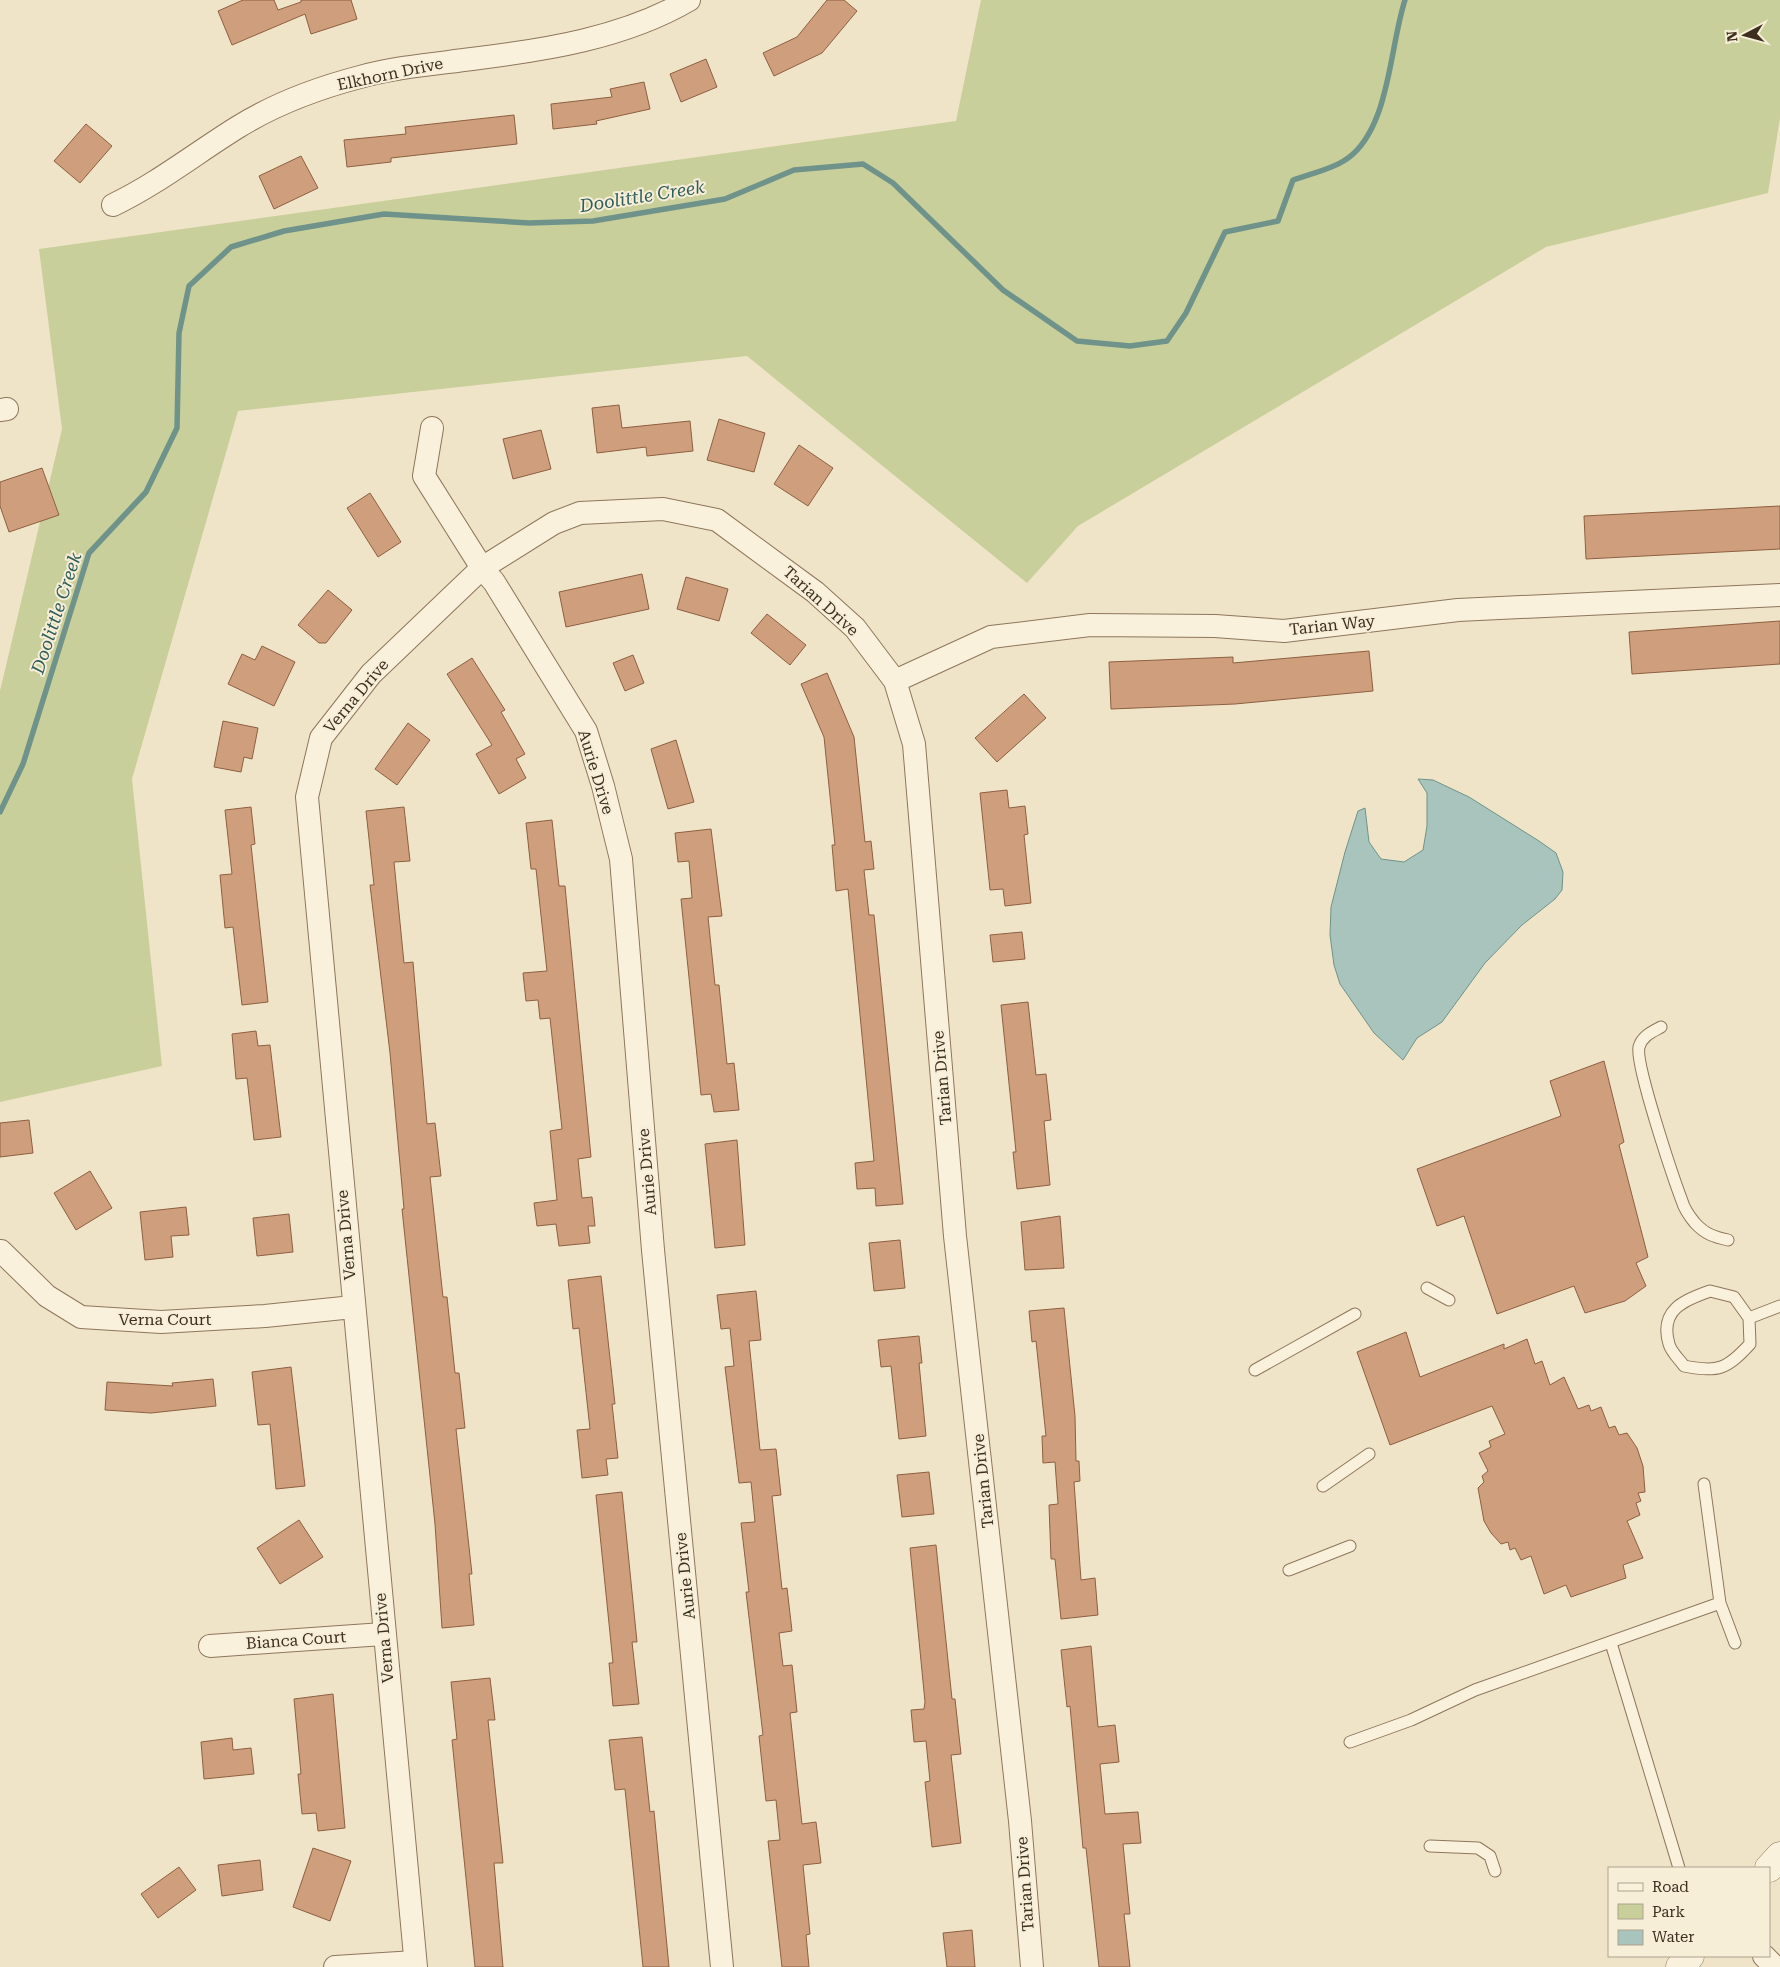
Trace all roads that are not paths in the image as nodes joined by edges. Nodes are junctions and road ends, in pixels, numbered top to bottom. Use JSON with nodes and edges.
{"nodes":[{"id":1,"x":689,"y":0,"type":"edge"},
{"id":2,"x":113,"y":205,"type":"dead end"},
{"id":3,"x":432,"y":428,"type":"dead end"},
{"id":4,"x":482,"y":568,"type":"junction"},
{"id":5,"x":1780,"y":595,"type":"edge"},
{"id":6,"x":894,"y":681,"type":"junction"},
{"id":7,"x":1661,"y":1027,"type":"dead end"},
{"id":8,"x":1728,"y":1240,"type":"dead end"},
{"id":9,"x":1,"y":1251,"type":"edge"},
{"id":10,"x":1427,"y":1288,"type":"dead end"},
{"id":11,"x":1449,"y":1300,"type":"dead end"},
{"id":12,"x":1780,"y":1306,"type":"edge"},
{"id":13,"x":353,"y":1307,"type":"junction"},
{"id":14,"x":1356,"y":1314,"type":"dead end"},
{"id":15,"x":1749,"y":1318,"type":"junction"},
{"id":16,"x":1255,"y":1370,"type":"dead end"},
{"id":17,"x":1369,"y":1454,"type":"dead end"},
{"id":18,"x":1704,"y":1484,"type":"dead end"},
{"id":19,"x":1323,"y":1486,"type":"dead end"},
{"id":20,"x":1350,"y":1546,"type":"dead end"},
{"id":21,"x":1289,"y":1570,"type":"dead end"},
{"id":22,"x":1720,"y":1602,"type":"junction"},
{"id":23,"x":383,"y":1634,"type":"junction"},
{"id":24,"x":1611,"y":1643,"type":"junction"},
{"id":25,"x":1735,"y":1643,"type":"dead end"},
{"id":26,"x":210,"y":1646,"type":"dead end"},
{"id":27,"x":1350,"y":1742,"type":"dead end"},
{"id":28,"x":1430,"y":1846,"type":"dead end"},
{"id":29,"x":1780,"y":1856,"type":"edge"},
{"id":30,"x":1679,"y":1867,"type":"edge"},
{"id":31,"x":1770,"y":1867,"type":"edge"},
{"id":32,"x":1495,"y":1871,"type":"dead end"},
{"id":33,"x":1689,"y":1957,"type":"edge"},
{"id":34,"x":1765,"y":1957,"type":"edge"},
{"id":35,"x":415,"y":1964,"type":"edge"},
{"id":36,"x":335,"y":1967,"type":"edge"},
{"id":37,"x":722,"y":1967,"type":"edge"},
{"id":38,"x":1032,"y":1967,"type":"edge"},
{"id":39,"x":1680,"y":1967,"type":"edge"},
{"id":40,"x":1775,"y":1967,"type":"edge"}],
"edges":[{"from":1,"to":2,"type":"street","name":"Elkhorn Drive"},
{"from":3,"to":4,"type":"street","name":"Aurie Drive"},
{"from":4,"to":6,"type":"street","name":"Tarian Drive"},
{"from":4,"to":13,"type":"street","name":"Verna Drive"},
{"from":4,"to":37,"type":"street","name":"Aurie Drive"},
{"from":5,"to":6,"type":"street","name":"Tarian Way"},
{"from":6,"to":38,"type":"street","name":"Tarian Drive"},
{"from":7,"to":8,"type":"lane"},
{"from":9,"to":13,"type":"street","name":"Verna Court"},
{"from":10,"to":11,"type":"lane"},
{"from":12,"to":15,"type":"lane"},
{"from":13,"to":23,"type":"street","name":"Verna Drive"},
{"from":14,"to":16,"type":"lane"},
{"from":15,"to":15,"type":"lane"},
{"from":17,"to":19,"type":"lane"},
{"from":18,"to":22,"type":"lane"},
{"from":20,"to":21,"type":"lane"},
{"from":22,"to":24,"type":"lane"},
{"from":22,"to":25,"type":"lane"},
{"from":23,"to":26,"type":"street","name":"Bianca Court"},
{"from":23,"to":35,"type":"street","name":"Verna Drive"},
{"from":24,"to":27,"type":"lane"},
{"from":24,"to":30,"type":"lane"},
{"from":28,"to":32,"type":"lane"},
{"from":29,"to":31,"type":"street"},
{"from":33,"to":39,"type":"street"},
{"from":34,"to":40,"type":"street"},
{"from":35,"to":36,"type":"street"}]}
